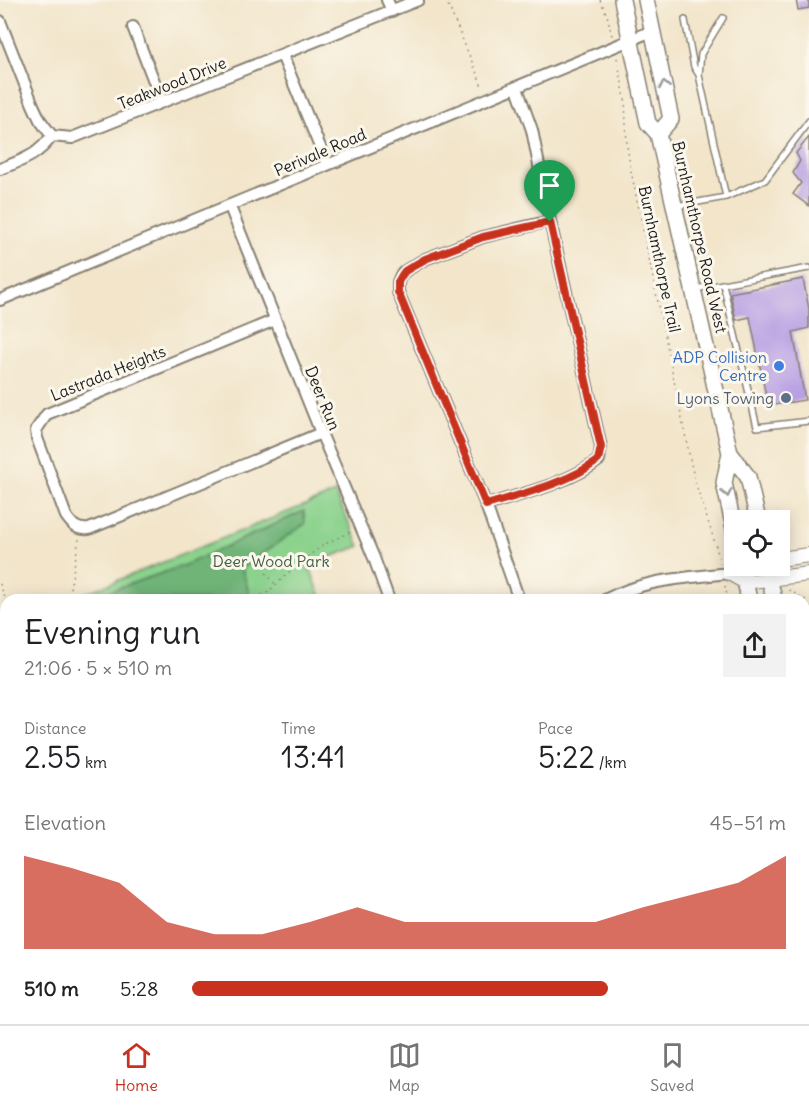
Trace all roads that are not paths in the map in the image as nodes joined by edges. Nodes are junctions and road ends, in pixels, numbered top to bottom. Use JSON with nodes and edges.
{"nodes":[{"id":1,"x":387,"y":0,"type":"edge"},
{"id":2,"x":418,"y":0,"type":"edge"},
{"id":3,"x":622,"y":0,"type":"edge"},
{"id":4,"x":646,"y":0,"type":"edge"},
{"id":5,"x":392,"y":11,"type":"junction"},
{"id":6,"x":723,"y":18,"type":"dead end"},
{"id":7,"x":685,"y":20,"type":"dead end"},
{"id":8,"x":0,"y":21,"type":"edge"},
{"id":9,"x":133,"y":27,"type":"dead end"},
{"id":10,"x":652,"y":31,"type":"junction"},
{"id":11,"x":630,"y":40,"type":"junction"},
{"id":12,"x":282,"y":56,"type":"junction"},
{"id":13,"x":699,"y":75,"type":"junction"},
{"id":14,"x":517,"y":88,"type":"junction"},
{"id":15,"x":162,"y":102,"type":"junction"},
{"id":16,"x":809,"y":121,"type":"edge"},
{"id":17,"x":658,"y":134,"type":"junction"},
{"id":18,"x":52,"y":136,"type":"junction"},
{"id":19,"x":327,"y":164,"type":"junction"},
{"id":20,"x":0,"y":169,"type":"edge"},
{"id":21,"x":726,"y":197,"type":"junction"},
{"id":22,"x":674,"y":206,"type":"junction"},
{"id":23,"x":230,"y":207,"type":"junction"},
{"id":24,"x":550,"y":222,"type":"junction"},
{"id":25,"x":809,"y":268,"type":"edge"},
{"id":26,"x":723,"y":284,"type":"junction"},
{"id":27,"x":693,"y":290,"type":"junction"},
{"id":28,"x":0,"y":300,"type":"edge"},
{"id":29,"x":275,"y":320,"type":"junction"},
{"id":30,"x":809,"y":421,"type":"edge"},
{"id":31,"x":321,"y":433,"type":"junction"},
{"id":32,"x":730,"y":453,"type":"junction"},
{"id":33,"x":486,"y":505,"type":"junction"},
{"id":34,"x":730,"y":510,"type":"edge"},
{"id":35,"x":756,"y":510,"type":"edge"},
{"id":36,"x":809,"y":555,"type":"edge"},
{"id":37,"x":790,"y":558,"type":"edge"},
{"id":38,"x":724,"y":570,"type":"edge"},
{"id":39,"x":790,"y":573,"type":"edge"},
{"id":40,"x":809,"y":574,"type":"edge"},
{"id":41,"x":742,"y":576,"type":"edge"},
{"id":42,"x":759,"y":576,"type":"edge"},
{"id":43,"x":770,"y":576,"type":"edge"},
{"id":44,"x":745,"y":582,"type":"junction"},
{"id":45,"x":387,"y":594,"type":"edge"},
{"id":46,"x":517,"y":594,"type":"edge"},
{"id":47,"x":616,"y":594,"type":"edge"},
{"id":48,"x":748,"y":594,"type":"edge"},
{"id":49,"x":773,"y":594,"type":"edge"}],
"edges":[{"from":1,"to":5,"type":"street"},
{"from":2,"to":5,"type":"street","name":"Teakwood Drive"},
{"from":3,"to":11,"type":"main road","name":"Burnhamthorpe Road West"},
{"from":4,"to":10,"type":"main road","name":"Burnhamthorpe Road West"},
{"from":5,"to":12,"type":"street","name":"Teakwood Drive"},
{"from":6,"to":13,"type":"lane"},
{"from":7,"to":13,"type":"lane"},
{"from":8,"to":18,"type":"street"},
{"from":9,"to":15,"type":"street"},
{"from":10,"to":11,"type":"street","name":"Perivale Road"},
{"from":17,"to":10,"type":"main road","name":"Burnhamthorpe Road West","one_way":true},
{"from":11,"to":14,"type":"street","name":"Perivale Road"},
{"from":11,"to":17,"type":"main road","name":"Burnhamthorpe Road West"},
{"from":12,"to":15,"type":"street","name":"Teakwood Drive"},
{"from":12,"to":19,"type":"street"},
{"from":13,"to":21,"type":"lane"},
{"from":14,"to":19,"type":"street","name":"Perivale Road"},
{"from":14,"to":24,"type":"street"},
{"from":15,"to":18,"type":"street","name":"Teakwood Drive"},
{"from":16,"to":21,"type":"lane"},
{"from":17,"to":22,"type":"main road","name":"Burnhamthorpe Road West"},
{"from":18,"to":20,"type":"street"},
{"from":19,"to":23,"type":"street","name":"Perivale Road"},
{"from":21,"to":22,"type":"lane"},
{"from":22,"to":27,"type":"main road","name":"Burnhamthorpe Road West"},
{"from":23,"to":28,"type":"street","name":"Perivale Road"},
{"from":23,"to":29,"type":"street","name":"Deer Run"},
{"from":24,"to":33,"type":"street"},
{"from":24,"to":33,"type":"street"},
{"from":25,"to":26,"type":"lane"},
{"from":26,"to":27,"type":"lane"},
{"from":26,"to":30,"type":"lane"},
{"from":27,"to":32,"type":"main road","name":"Burnhamthorpe Road West"},
{"from":29,"to":31,"type":"street","name":"Deer Run"},
{"from":29,"to":31,"type":"street","name":"Lastrada Heights"},
{"from":31,"to":45,"type":"street","name":"Deer Run"},
{"from":32,"to":34,"type":"main road","name":"Burnhamthorpe Road West","one_way":true},
{"from":32,"to":35,"type":"main road","name":"Burnhamthorpe Road West"},
{"from":33,"to":46,"type":"street"},
{"from":36,"to":37,"type":"street"},
{"from":38,"to":47,"type":"street"},
{"from":39,"to":40,"type":"street"},
{"from":41,"to":44,"type":"main road"},
{"from":42,"to":44,"type":"street"},
{"from":43,"to":49,"type":"main road"},
{"from":44,"to":48,"type":"main road"}]}
